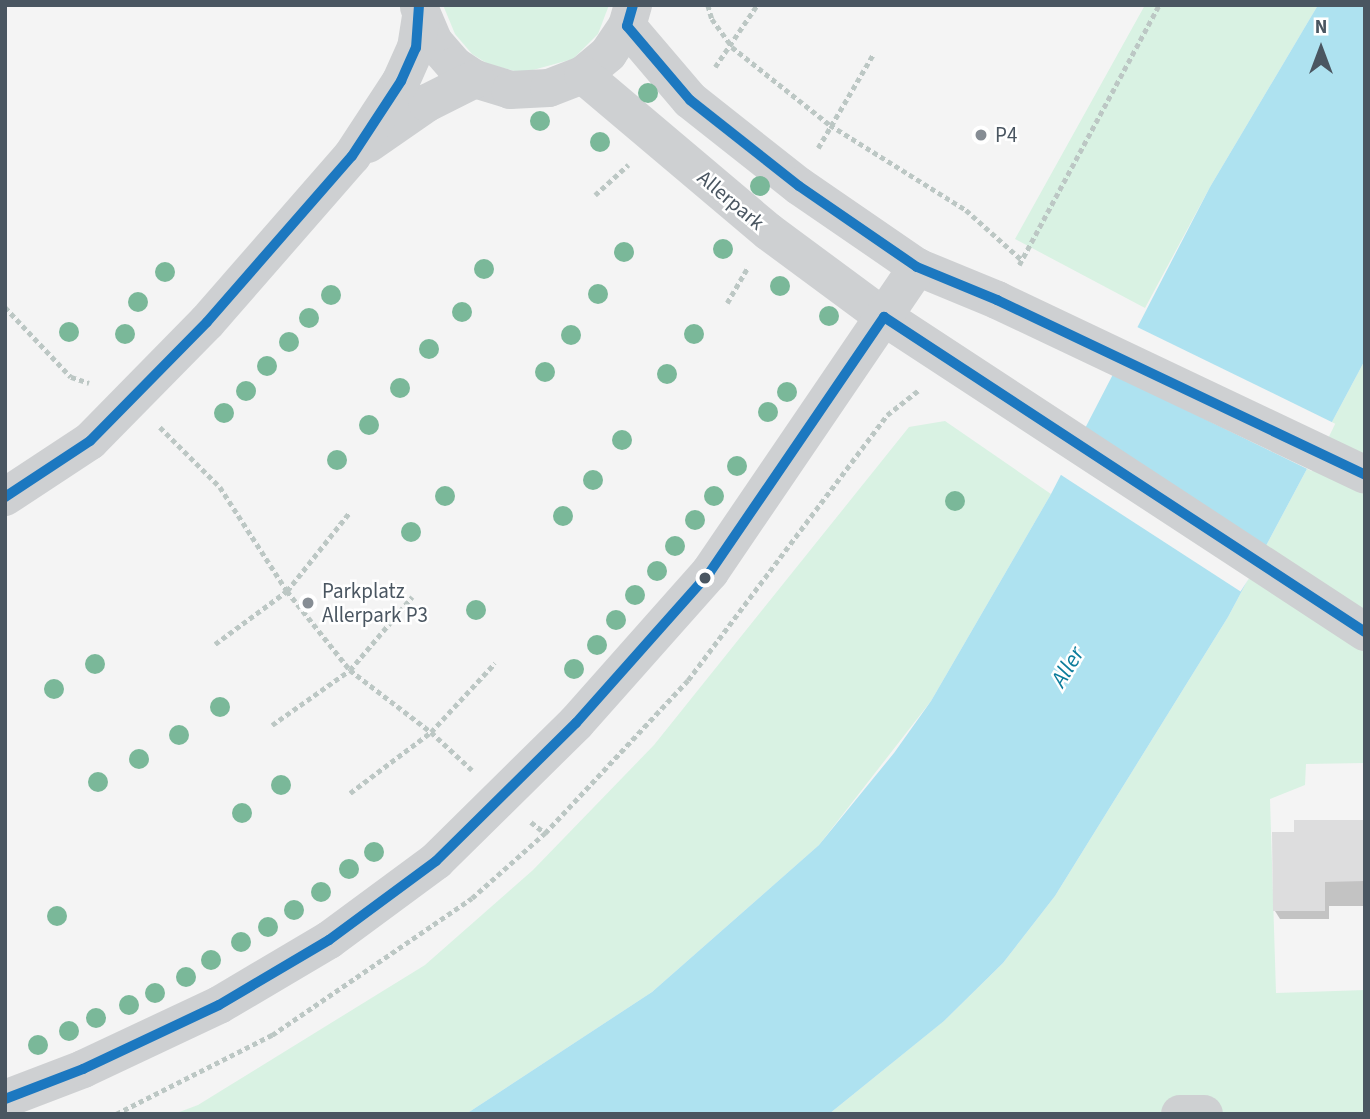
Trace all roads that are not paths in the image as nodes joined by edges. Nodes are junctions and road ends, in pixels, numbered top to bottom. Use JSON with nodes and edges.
{"nodes":[{"id":1,"x":420,"y":10,"type":"edge"},
{"id":2,"x":630,"y":16,"type":"edge"},
{"id":3,"x":583,"y":75,"type":"junction"},
{"id":4,"x":475,"y":79,"type":"junction"},
{"id":5,"x":352,"y":156,"type":"junction"},
{"id":6,"x":917,"y":267,"type":"junction"},
{"id":7,"x":884,"y":317,"type":"junction"},
{"id":8,"x":1365,"y":475,"type":"edge"},
{"id":9,"x":5,"y":497,"type":"edge"},
{"id":10,"x":1356,"y":626,"type":"edge"},
{"id":11,"x":5,"y":1099,"type":"edge"},
{"id":12,"x":1180,"y":1114,"type":"edge"},
{"id":13,"x":1204,"y":1114,"type":"edge"}],
"edges":[{"from":1,"to":4,"type":"street"},
{"from":1,"to":5,"type":"street"},
{"from":2,"to":3,"type":"street"},
{"from":2,"to":6,"type":"street"},
{"from":3,"to":4,"type":"street"},
{"from":3,"to":7,"type":"street","name":"Allerpark"},
{"from":4,"to":5,"type":"street"},
{"from":5,"to":9,"type":"street"},
{"from":6,"to":7,"type":"street"},
{"from":6,"to":8,"type":"street"},
{"from":7,"to":10,"type":"street","name":"Allerpark"},
{"from":7,"to":11,"type":"street"},
{"from":12,"to":13,"type":"street"}]}
